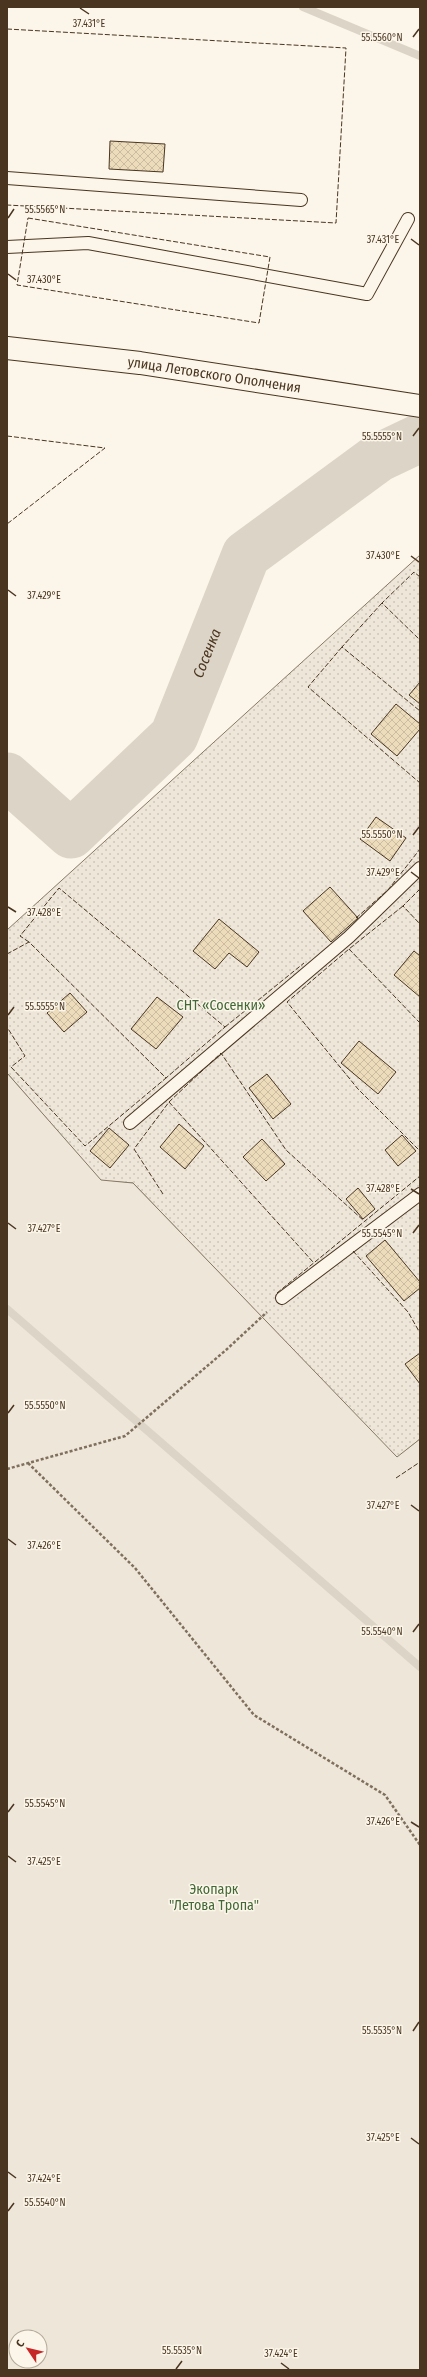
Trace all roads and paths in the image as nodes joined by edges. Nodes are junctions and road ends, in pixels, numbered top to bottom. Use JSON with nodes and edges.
{"nodes":[{"id":1,"x":7,"y":178,"type":"edge"},
{"id":2,"x":301,"y":200,"type":"dead end"},
{"id":3,"x":408,"y":219,"type":"dead end"},
{"id":4,"x":7,"y":247,"type":"edge"},
{"id":5,"x":7,"y":348,"type":"edge"},
{"id":6,"x":420,"y":406,"type":"edge"},
{"id":7,"x":420,"y":868,"type":"edge"},
{"id":8,"x":130,"y":1123,"type":"dead end"},
{"id":9,"x":420,"y":1194,"type":"edge"},
{"id":10,"x":282,"y":1298,"type":"joint"},
{"id":11,"x":28,"y":1463,"type":"junction"},
{"id":12,"x":7,"y":1469,"type":"edge"},
{"id":13,"x":420,"y":1845,"type":"edge"}],
"edges":[{"from":1,"to":2,"type":"lane"},
{"from":3,"to":4,"type":"lane"},
{"from":5,"to":6,"type":"main road","name":"улица Летовского Ополчения"},
{"from":7,"to":8,"type":"lane"},
{"from":9,"to":10,"type":"lane"},
{"from":10,"to":11,"type":"path"},
{"from":11,"to":12,"type":"path"},
{"from":11,"to":13,"type":"path"}]}
